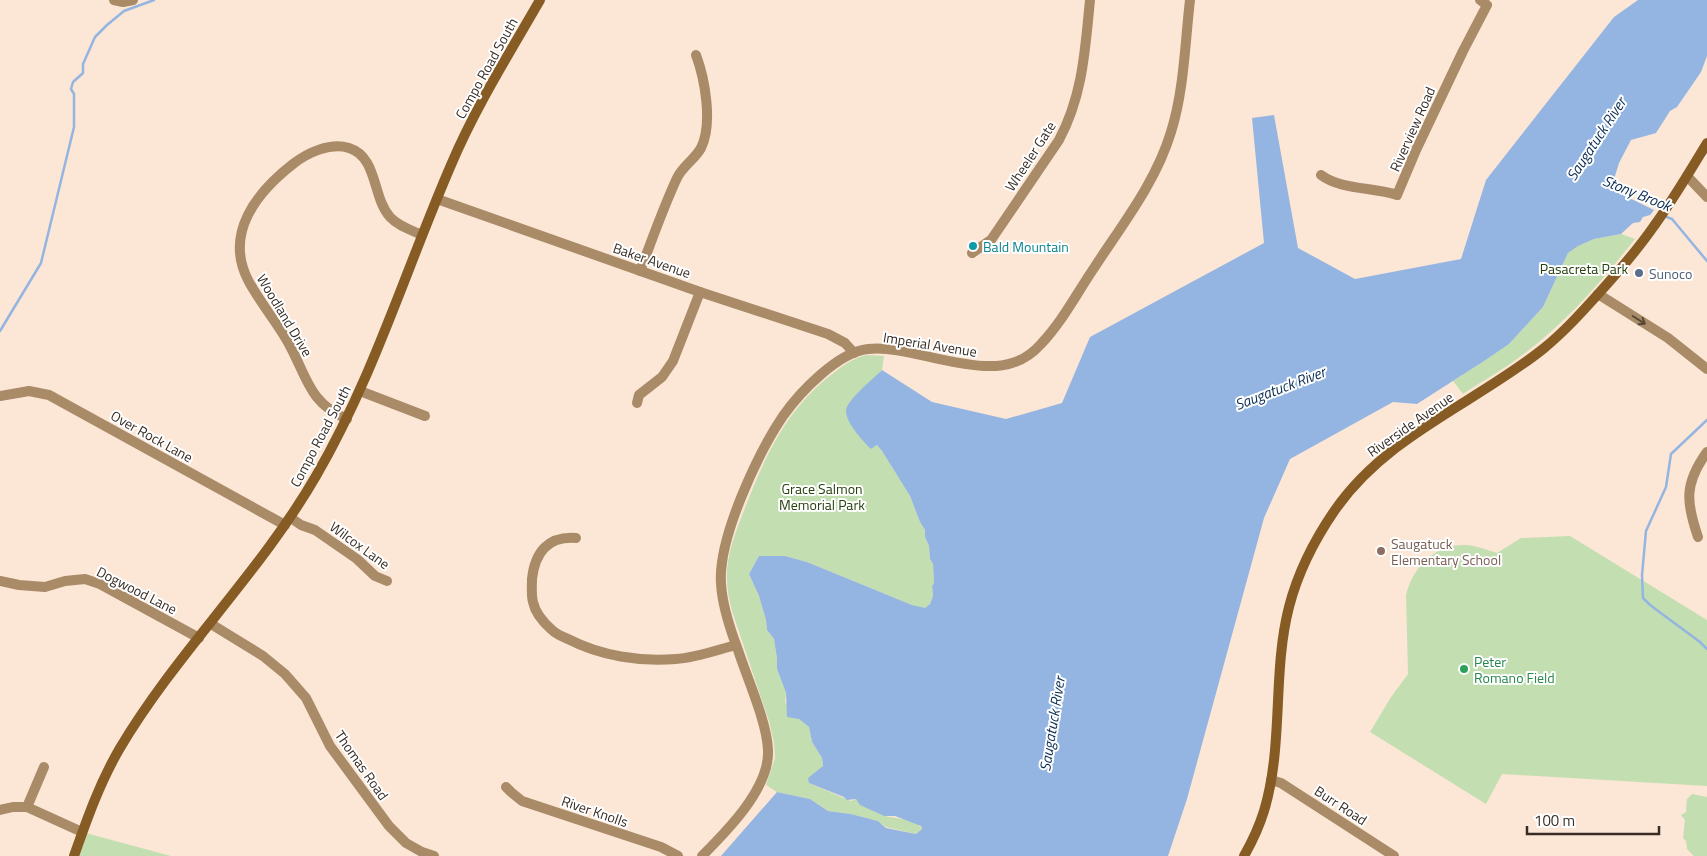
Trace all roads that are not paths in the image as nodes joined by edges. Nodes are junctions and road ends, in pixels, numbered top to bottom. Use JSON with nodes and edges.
{"nodes":[{"id":1,"x":114,"y":0,"type":"edge"},
{"id":2,"x":132,"y":0,"type":"edge"},
{"id":3,"x":540,"y":0,"type":"edge"},
{"id":4,"x":1090,"y":0,"type":"edge"},
{"id":5,"x":1190,"y":0,"type":"edge"},
{"id":6,"x":1484,"y":2,"type":"edge"},
{"id":7,"x":696,"y":55,"type":"dead end"},
{"id":8,"x":1707,"y":143,"type":"edge"},
{"id":9,"x":1322,"y":174,"type":"dead end"},
{"id":10,"x":1687,"y":176,"type":"junction"},
{"id":11,"x":1707,"y":197,"type":"edge"},
{"id":12,"x":437,"y":198,"type":"junction"},
{"id":13,"x":422,"y":235,"type":"junction"},
{"id":14,"x":972,"y":253,"type":"dead end"},
{"id":15,"x":640,"y":271,"type":"junction"},
{"id":16,"x":700,"y":292,"type":"junction"},
{"id":17,"x":1598,"y":294,"type":"junction"},
{"id":18,"x":854,"y":353,"type":"junction"},
{"id":19,"x":1707,"y":369,"type":"edge"},
{"id":20,"x":360,"y":391,"type":"junction"},
{"id":21,"x":0,"y":396,"type":"edge"},
{"id":22,"x":637,"y":403,"type":"dead end"},
{"id":23,"x":426,"y":416,"type":"dead end"},
{"id":24,"x":347,"y":419,"type":"junction"},
{"id":25,"x":1707,"y":452,"type":"edge"},
{"id":26,"x":288,"y":522,"type":"junction"},
{"id":27,"x":1698,"y":537,"type":"dead end"},
{"id":28,"x":576,"y":538,"type":"dead end"},
{"id":29,"x":0,"y":581,"type":"edge"},
{"id":30,"x":387,"y":581,"type":"dead end"},
{"id":31,"x":211,"y":624,"type":"junction"},
{"id":32,"x":199,"y":638,"type":"junction"},
{"id":33,"x":736,"y":645,"type":"junction"},
{"id":34,"x":44,"y":766,"type":"dead end"},
{"id":35,"x":1271,"y":780,"type":"junction"},
{"id":36,"x":506,"y":787,"type":"dead end"},
{"id":37,"x":27,"y":807,"type":"junction"},
{"id":38,"x":0,"y":810,"type":"edge"},
{"id":39,"x":82,"y":832,"type":"junction"},
{"id":40,"x":74,"y":856,"type":"edge"},
{"id":41,"x":434,"y":856,"type":"edge"},
{"id":42,"x":678,"y":856,"type":"edge"},
{"id":43,"x":702,"y":856,"type":"edge"},
{"id":44,"x":1244,"y":856,"type":"edge"},
{"id":45,"x":1394,"y":856,"type":"edge"}],
"edges":[{"from":1,"to":2,"type":"street"},
{"from":3,"to":12,"type":"main road","name":"Compo Road South"},
{"from":4,"to":14,"type":"street","name":"Wheeler Gate"},
{"from":5,"to":18,"type":"street","name":"Imperial Avenue"},
{"from":6,"to":9,"type":"street","name":"Riverview Road"},
{"from":7,"to":15,"type":"street"},
{"from":8,"to":10,"type":"main road","name":"Riverside Avenue"},
{"from":10,"to":11,"type":"street"},
{"from":10,"to":17,"type":"main road","name":"Riverside Avenue"},
{"from":12,"to":13,"type":"main road","name":"Compo Road South"},
{"from":12,"to":15,"type":"street","name":"Baker Avenue"},
{"from":13,"to":20,"type":"main road","name":"Compo Road South"},
{"from":13,"to":24,"type":"street","name":"Woodland Drive"},
{"from":15,"to":16,"type":"street","name":"Baker Avenue"},
{"from":16,"to":18,"type":"street","name":"Baker Avenue"},
{"from":16,"to":22,"type":"street"},
{"from":17,"to":19,"type":"street","one_way":true},
{"from":17,"to":35,"type":"main road","name":"Riverside Avenue"},
{"from":18,"to":33,"type":"street","name":"Imperial Avenue"},
{"from":20,"to":23,"type":"street"},
{"from":20,"to":24,"type":"main road","name":"Compo Road South"},
{"from":21,"to":26,"type":"street","name":"Over Rock Lane"},
{"from":24,"to":26,"type":"main road","name":"Compo Road South"},
{"from":25,"to":27,"type":"street"},
{"from":26,"to":30,"type":"street","name":"Wilcox Lane"},
{"from":26,"to":31,"type":"main road","name":"Compo Road South"},
{"from":28,"to":33,"type":"street"},
{"from":29,"to":32,"type":"street","name":"Dogwood Lane"},
{"from":31,"to":32,"type":"main road","name":"Compo Road South"},
{"from":31,"to":41,"type":"street","name":"Thomas Road"},
{"from":32,"to":39,"type":"main road","name":"Compo Road South"},
{"from":33,"to":43,"type":"street","name":"Imperial Avenue"},
{"from":34,"to":37,"type":"street"},
{"from":35,"to":44,"type":"main road","name":"Riverside Avenue"},
{"from":35,"to":45,"type":"street","name":"Burr Road"},
{"from":36,"to":42,"type":"street","name":"River Knolls"},
{"from":37,"to":38,"type":"street"},
{"from":37,"to":39,"type":"street"},
{"from":39,"to":40,"type":"main road","name":"Compo Road South"}]}
